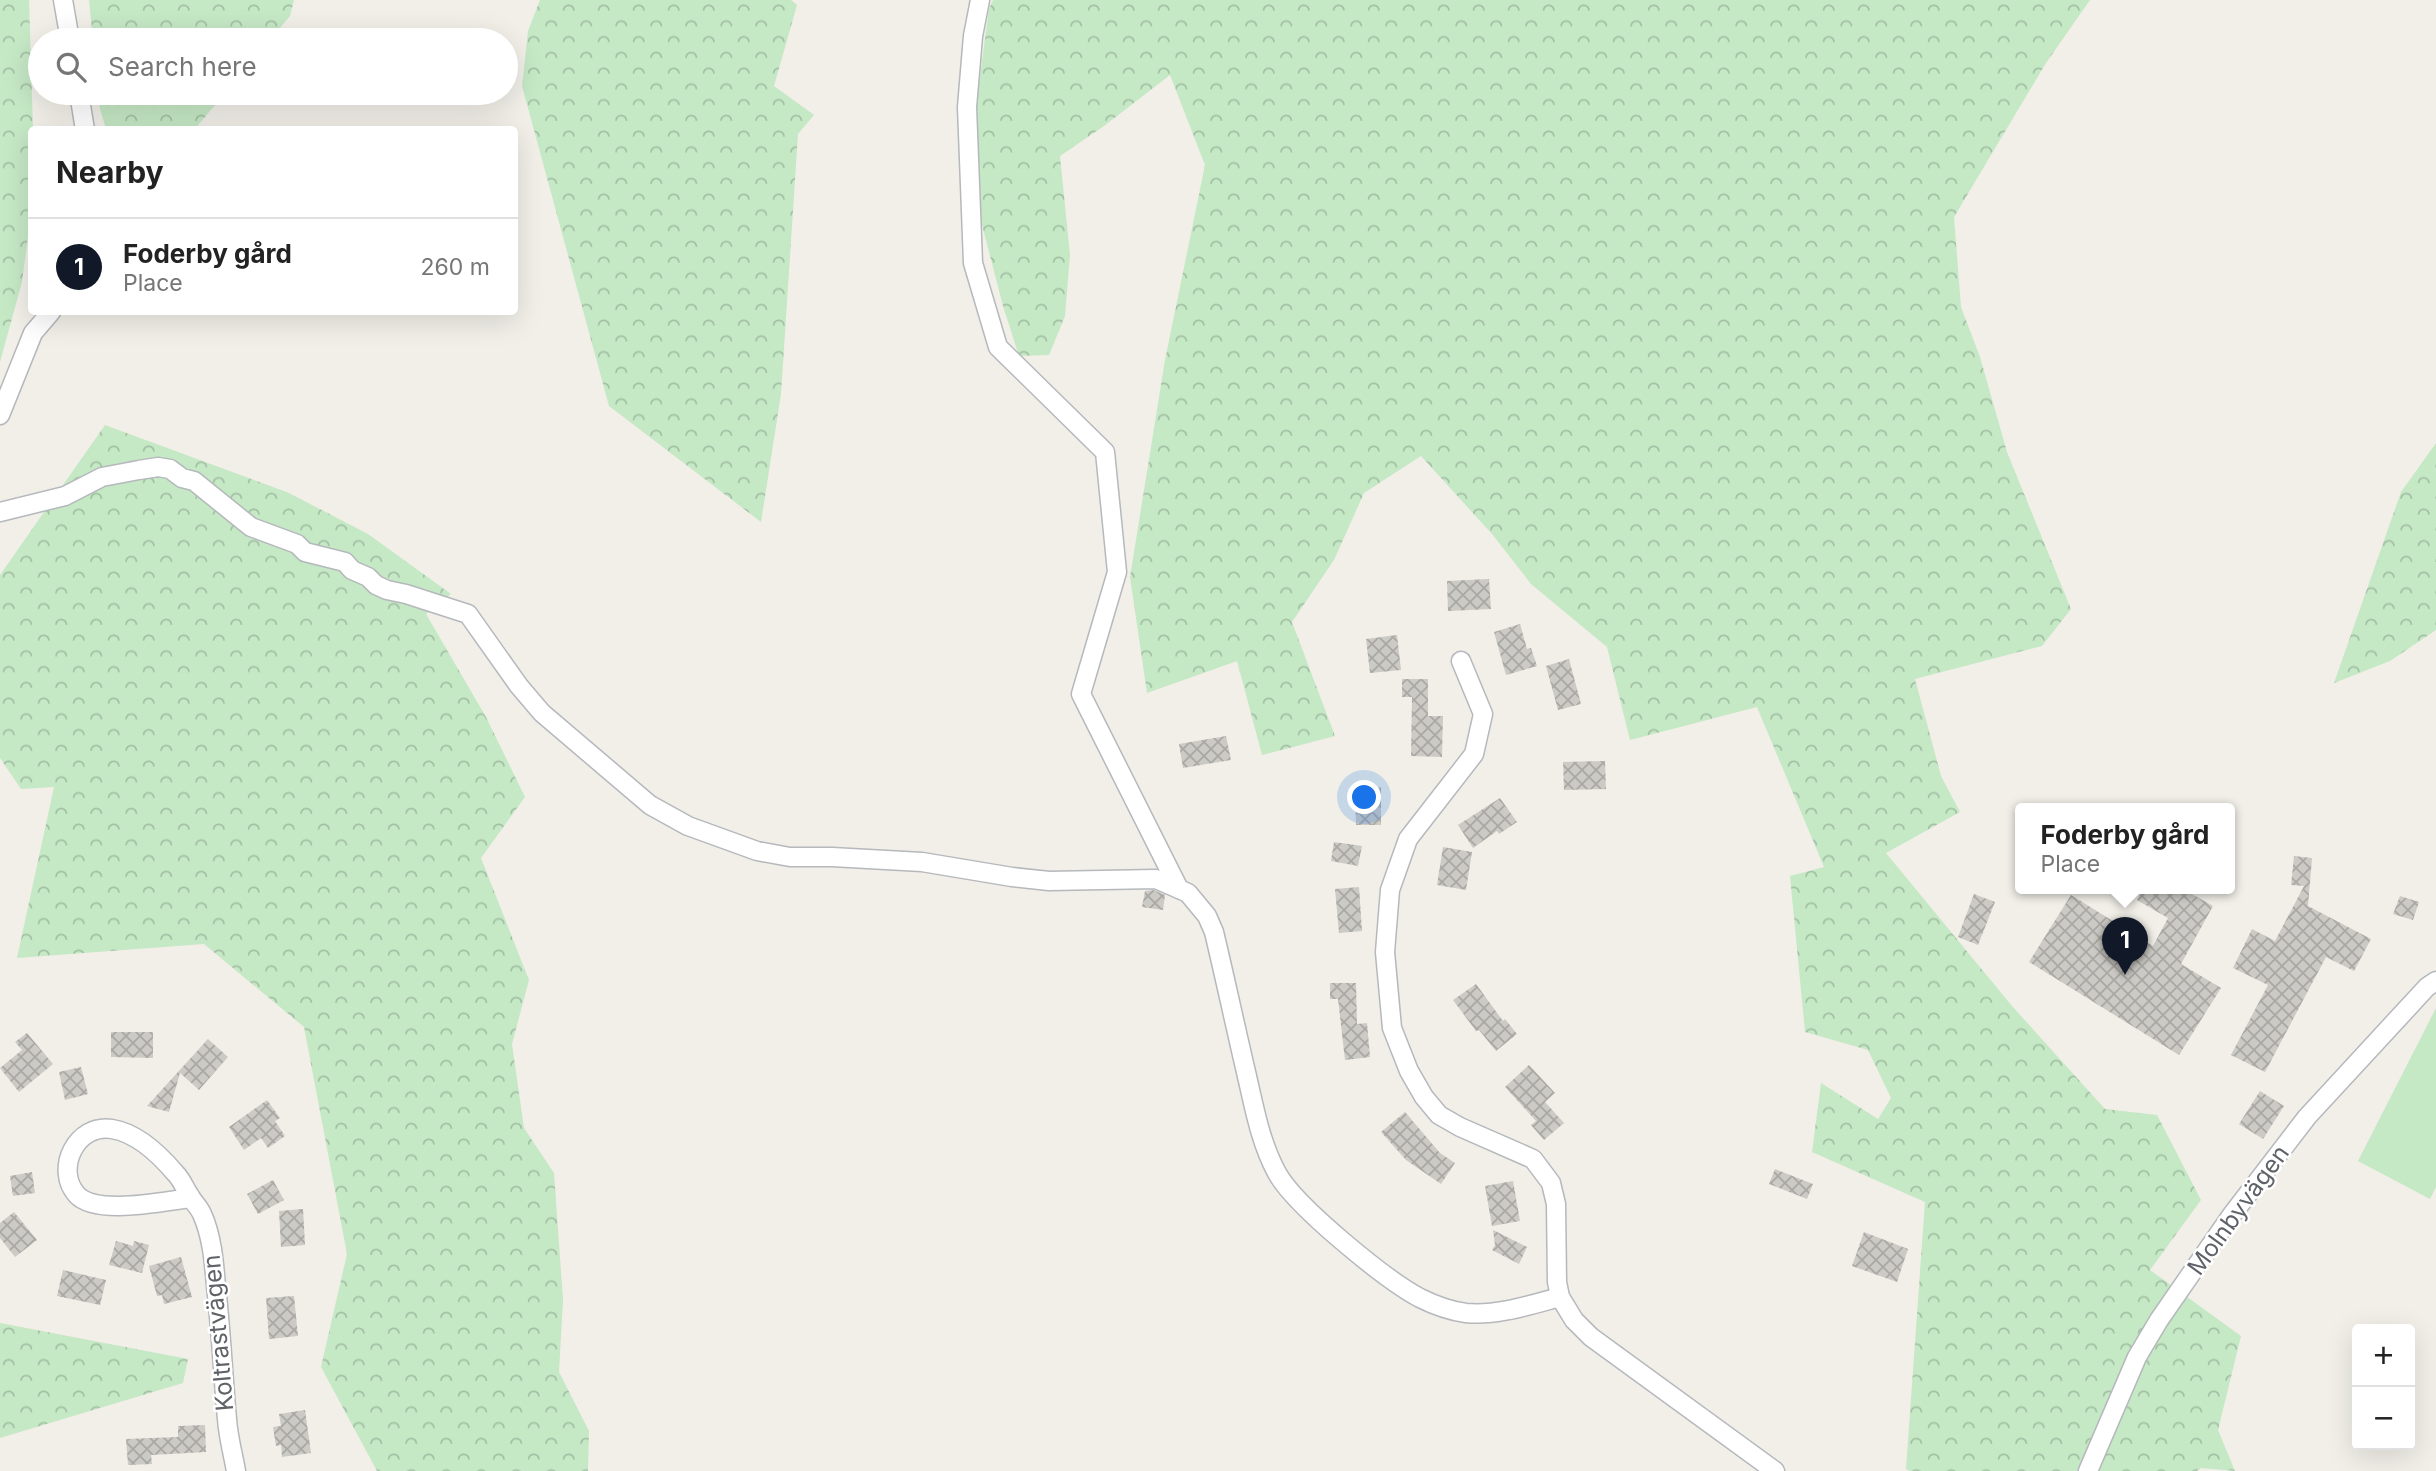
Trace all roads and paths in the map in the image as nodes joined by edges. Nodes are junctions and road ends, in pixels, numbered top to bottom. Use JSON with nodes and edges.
{"nodes":[{"id":1,"x":63,"y":0,"type":"edge"},
{"id":2,"x":980,"y":0,"type":"edge"},
{"id":3,"x":68,"y":28,"type":"edge"},
{"id":4,"x":81,"y":105,"type":"edge"},
{"id":5,"x":84,"y":126,"type":"edge"},
{"id":6,"x":48,"y":315,"type":"edge"},
{"id":7,"x":0,"y":415,"type":"edge"},
{"id":8,"x":0,"y":512,"type":"edge"},
{"id":9,"x":1461,"y":661,"type":"dead end"},
{"id":10,"x":1180,"y":889,"type":"junction"},
{"id":11,"x":2436,"y":981,"type":"edge"},
{"id":12,"x":191,"y":1198,"type":"junction"},
{"id":13,"x":1560,"y":1297,"type":"junction"},
{"id":14,"x":236,"y":1471,"type":"edge"},
{"id":15,"x":1775,"y":1471,"type":"edge"},
{"id":16,"x":2088,"y":1471,"type":"edge"}],
"edges":[{"from":1,"to":3,"type":"street"},
{"from":2,"to":10,"type":"street"},
{"from":4,"to":5,"type":"street"},
{"from":6,"to":7,"type":"street"},
{"from":8,"to":10,"type":"street"},
{"from":9,"to":13,"type":"street"},
{"from":10,"to":13,"type":"street"},
{"from":11,"to":16,"type":"street","name":"Molnbyvägen"},
{"from":12,"to":12,"type":"street","name":"Koltrastvägen"},
{"from":12,"to":14,"type":"street","name":"Koltrastvägen"},
{"from":13,"to":15,"type":"street"}]}
